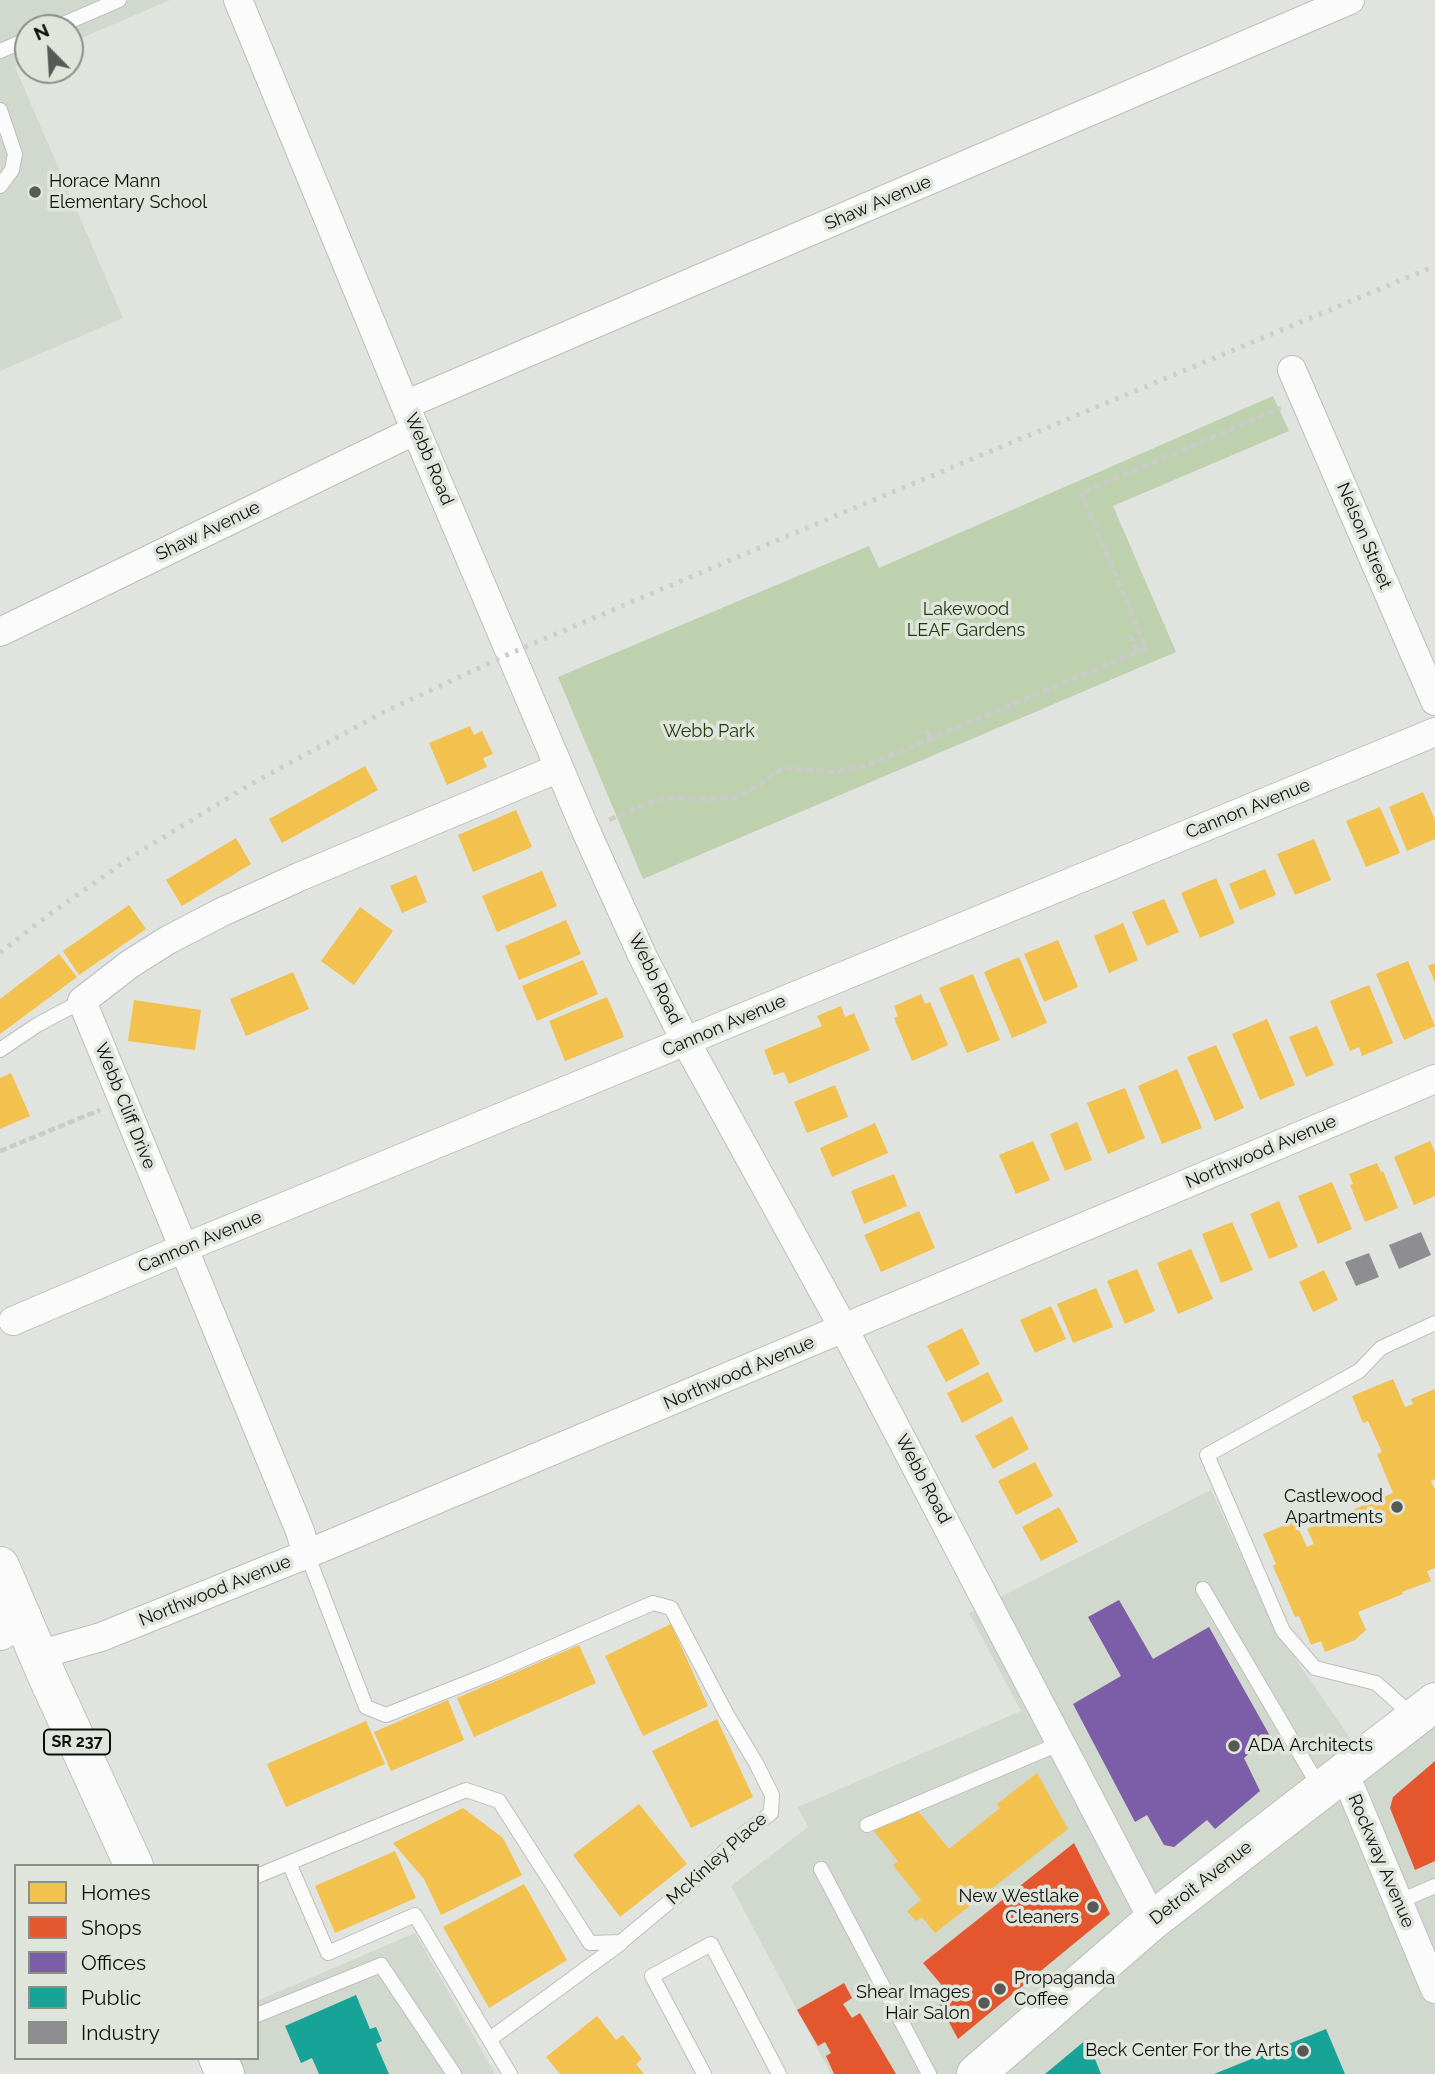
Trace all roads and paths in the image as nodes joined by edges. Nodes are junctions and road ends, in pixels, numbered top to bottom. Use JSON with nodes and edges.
{"nodes":[{"id":1,"x":119,"y":0,"type":"edge"},
{"id":2,"x":1350,"y":0,"type":"edge"},
{"id":3,"x":242,"y":1,"type":"edge"},
{"id":4,"x":84,"y":15,"type":"edge"},
{"id":5,"x":0,"y":110,"type":"edge"},
{"id":6,"x":0,"y":186,"type":"edge"},
{"id":7,"x":1292,"y":370,"type":"dead end"},
{"id":8,"x":1284,"y":406,"type":"dead end"},
{"id":9,"x":411,"y":417,"type":"junction"},
{"id":10,"x":0,"y":632,"type":"edge"},
{"id":11,"x":1130,"y":635,"type":"dead end"},
{"id":12,"x":1136,"y":652,"type":"junction"},
{"id":13,"x":1435,"y":701,"type":"edge"},
{"id":14,"x":926,"y":730,"type":"dead end"},
{"id":15,"x":1435,"y":732,"type":"edge"},
{"id":16,"x":930,"y":740,"type":"junction"},
{"id":17,"x":559,"y":768,"type":"junction"},
{"id":18,"x":586,"y":831,"type":"junction"},
{"id":19,"x":82,"y":1001,"type":"junction"},
{"id":20,"x":686,"y":1042,"type":"junction"},
{"id":21,"x":0,"y":1050,"type":"edge"},
{"id":22,"x":1435,"y":1079,"type":"edge"},
{"id":23,"x":123,"y":1100,"type":"junction"},
{"id":24,"x":0,"y":1151,"type":"edge"},
{"id":25,"x":184,"y":1248,"type":"junction"},
{"id":26,"x":13,"y":1321,"type":"dead end"},
{"id":27,"x":1435,"y":1323,"type":"edge"},
{"id":28,"x":844,"y":1329,"type":"junction"},
{"id":29,"x":307,"y":1554,"type":"junction"},
{"id":30,"x":0,"y":1566,"type":"edge"},
{"id":31,"x":1203,"y":1589,"type":"dead end"},
{"id":32,"x":11,"y":1624,"type":"edge"},
{"id":33,"x":38,"y":1655,"type":"junction"},
{"id":34,"x":366,"y":1707,"type":"joint"},
{"id":35,"x":1425,"y":1710,"type":"edge"},
{"id":36,"x":1061,"y":1743,"type":"junction"},
{"id":37,"x":1332,"y":1781,"type":"junction"},
{"id":38,"x":867,"y":1825,"type":"dead end"},
{"id":39,"x":289,"y":1863,"type":"junction"},
{"id":40,"x":133,"y":1864,"type":"edge"},
{"id":41,"x":821,"y":1869,"type":"dead end"},
{"id":42,"x":259,"y":1875,"type":"edge"},
{"id":43,"x":1435,"y":1885,"type":"edge"},
{"id":44,"x":1398,"y":1902,"type":"junction"},
{"id":45,"x":1153,"y":1920,"type":"junction"},
{"id":46,"x":621,"y":1942,"type":"junction"},
{"id":47,"x":1433,"y":1981,"type":"edge"},
{"id":48,"x":259,"y":2014,"type":"edge"},
{"id":49,"x":490,"y":2039,"type":"junction"},
{"id":50,"x":454,"y":2074,"type":"edge"},
{"id":51,"x":510,"y":2074,"type":"edge"},
{"id":52,"x":704,"y":2074,"type":"edge"},
{"id":53,"x":779,"y":2074,"type":"edge"},
{"id":54,"x":929,"y":2074,"type":"edge"},
{"id":55,"x":976,"y":2074,"type":"edge"}],
"edges":[{"from":1,"to":4,"type":"lane"},
{"from":2,"to":9,"type":"street","name":"Shaw Avenue"},
{"from":3,"to":9,"type":"street","name":"Webb Road"},
{"from":5,"to":6,"type":"lane"},
{"from":7,"to":13,"type":"street","name":"Nelson Street"},
{"from":8,"to":12,"type":"path"},
{"from":9,"to":10,"type":"street","name":"Shaw Avenue"},
{"from":9,"to":17,"type":"street","name":"Webb Road"},
{"from":11,"to":12,"type":"path"},
{"from":12,"to":16,"type":"path"},
{"from":14,"to":16,"type":"path"},
{"from":15,"to":20,"type":"street","name":"Cannon Avenue"},
{"from":16,"to":18,"type":"path"},
{"from":17,"to":18,"type":"street","name":"Webb Road"},
{"from":17,"to":19,"type":"street"},
{"from":18,"to":20,"type":"street","name":"Webb Road"},
{"from":19,"to":21,"type":"lane"},
{"from":19,"to":23,"type":"street","name":"Webb Cliff Drive"},
{"from":20,"to":25,"type":"street","name":"Cannon Avenue"},
{"from":20,"to":28,"type":"street","name":"Webb Road"},
{"from":22,"to":28,"type":"street","name":"Northwood Avenue"},
{"from":23,"to":24,"type":"path"},
{"from":23,"to":25,"type":"street","name":"Webb Cliff Drive"},
{"from":25,"to":26,"type":"street","name":"Cannon Avenue"},
{"from":25,"to":29,"type":"street","name":"Webb Cliff Drive"},
{"from":27,"to":35,"type":"lane"},
{"from":28,"to":29,"type":"street","name":"Northwood Avenue"},
{"from":28,"to":36,"type":"street","name":"Webb Road"},
{"from":29,"to":33,"type":"street","name":"Northwood Avenue"},
{"from":29,"to":34,"type":"lane","name":"Webb Cliff Drive"},
{"from":30,"to":32,"type":"main road"},
{"from":31,"to":37,"type":"lane"},
{"from":32,"to":33,"type":"main road","number":"SR 237"},
{"from":33,"to":40,"type":"main road","number":"SR 237"},
{"from":34,"to":46,"type":"lane","name":"McKinley Place"},
{"from":35,"to":37,"type":"main road","name":"Detroit Avenue"},
{"from":36,"to":38,"type":"lane"},
{"from":36,"to":45,"type":"street","name":"Webb Road"},
{"from":37,"to":44,"type":"street","name":"Rockway Avenue"},
{"from":37,"to":45,"type":"main road","name":"Detroit Avenue"},
{"from":39,"to":42,"type":"lane"},
{"from":39,"to":46,"type":"lane"},
{"from":39,"to":49,"type":"lane"},
{"from":41,"to":54,"type":"lane"},
{"from":43,"to":44,"type":"lane"},
{"from":44,"to":47,"type":"street","name":"Rockway Avenue"},
{"from":45,"to":55,"type":"main road","name":"Detroit Avenue"},
{"from":46,"to":49,"type":"lane","name":"McKinley Place"},
{"from":48,"to":50,"type":"lane"},
{"from":49,"to":51,"type":"lane"},
{"from":52,"to":53,"type":"lane"}]}
